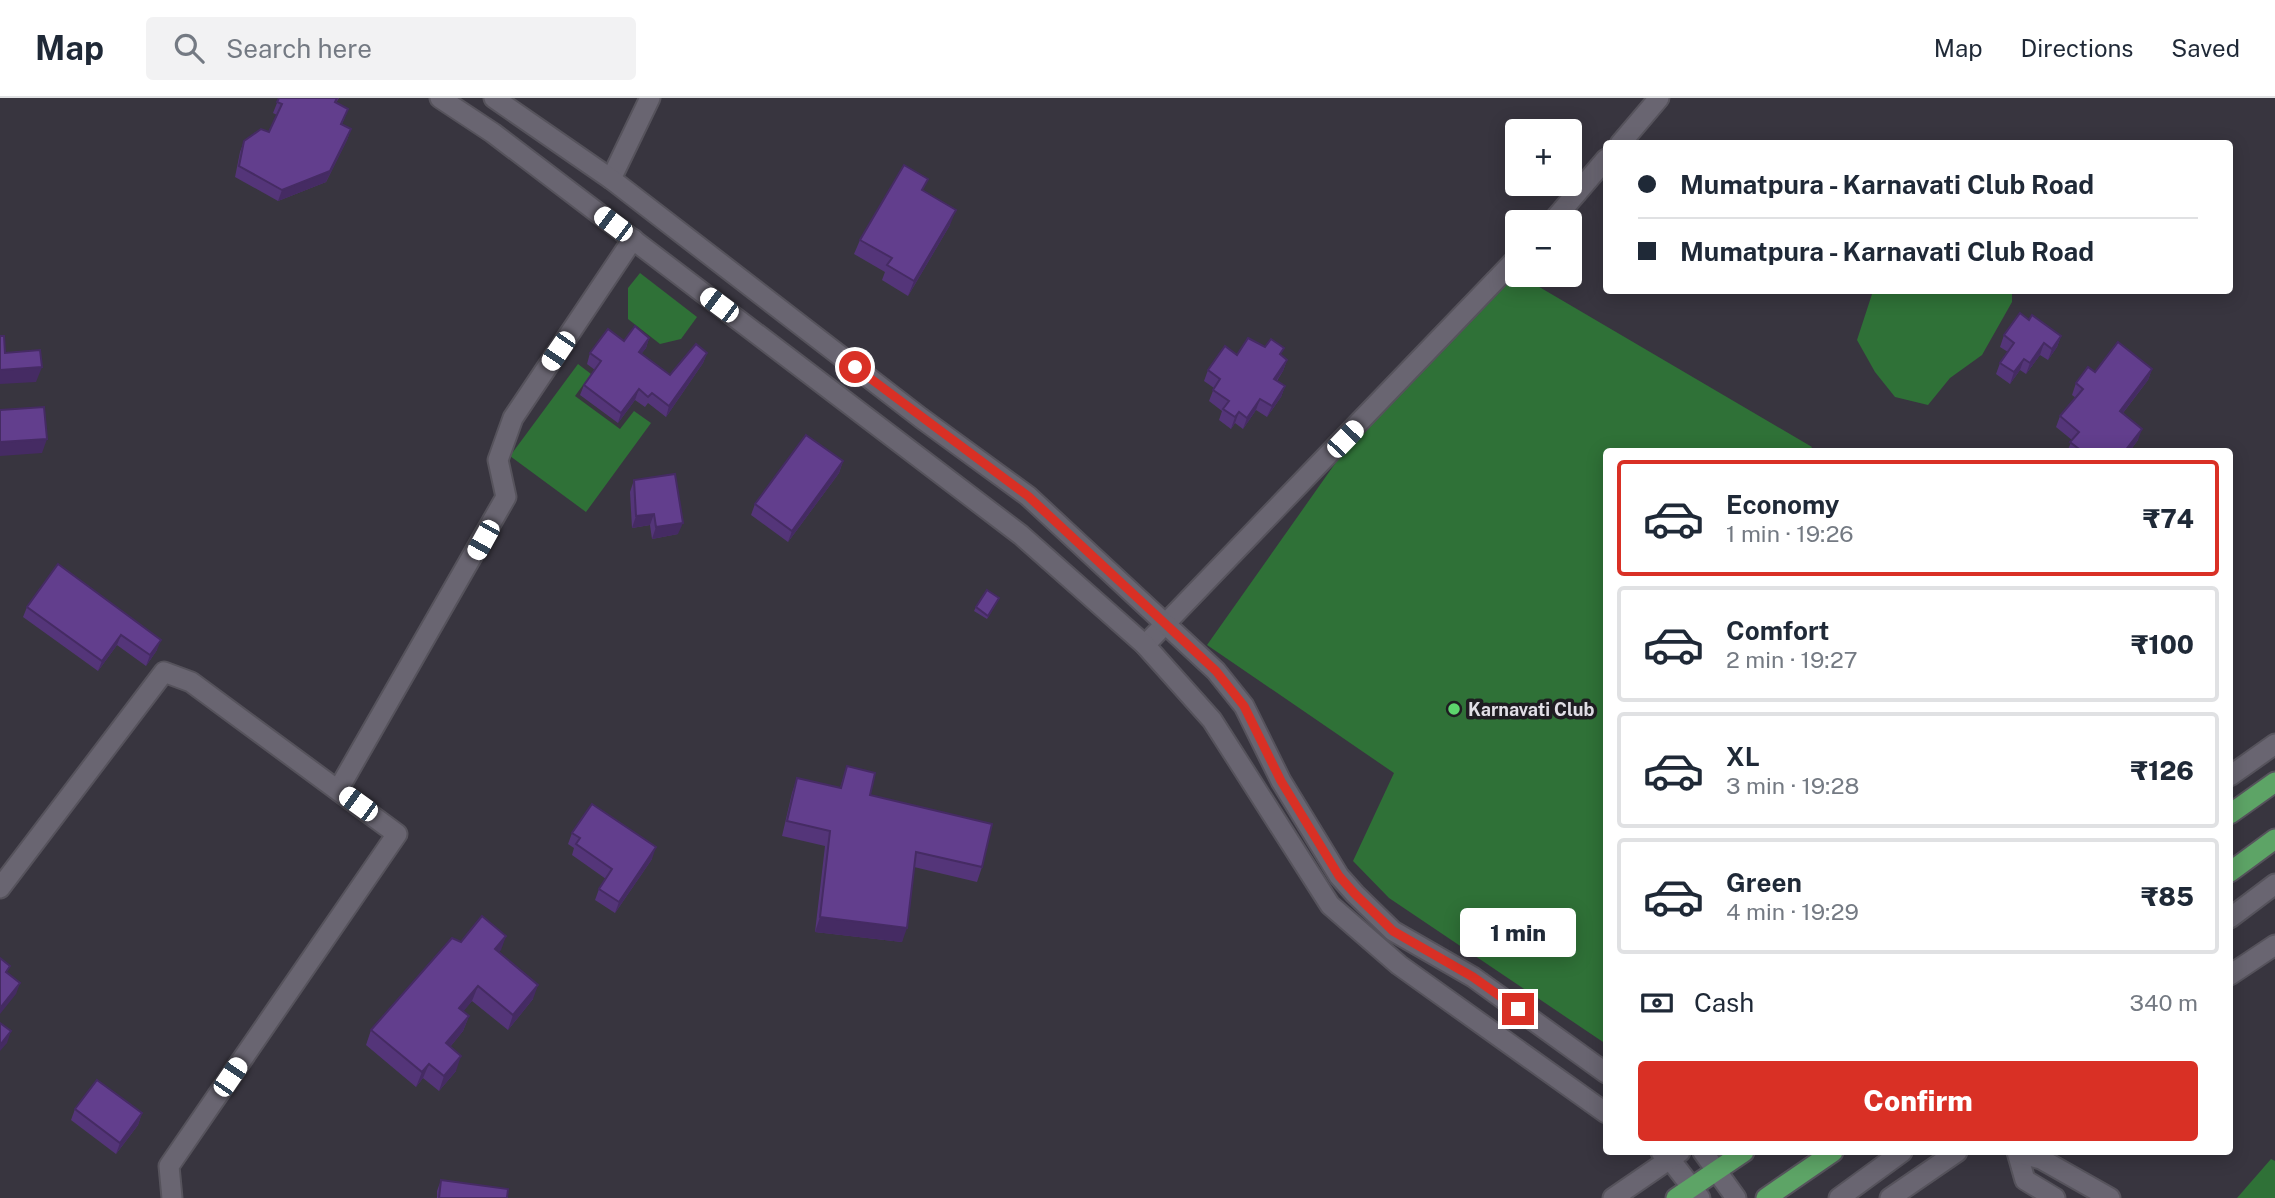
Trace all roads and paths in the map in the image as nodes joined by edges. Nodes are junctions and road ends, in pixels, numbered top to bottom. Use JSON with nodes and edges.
{"nodes":[{"id":1,"x":440,"y":98,"type":"edge"},
{"id":2,"x":494,"y":98,"type":"edge"},
{"id":3,"x":650,"y":98,"type":"edge"},
{"id":4,"x":1659,"y":98,"type":"edge"},
{"id":5,"x":1623,"y":140,"type":"edge"},
{"id":6,"x":1603,"y":162,"type":"edge"},
{"id":7,"x":611,"y":179,"type":"junction"},
{"id":8,"x":1562,"y":210,"type":"edge"},
{"id":9,"x":633,"y":239,"type":"junction"},
{"id":10,"x":1505,"y":270,"type":"edge"},
{"id":11,"x":1165,"y":624,"type":"junction"},
{"id":12,"x":1145,"y":645,"type":"junction"},
{"id":13,"x":2275,"y":744,"type":"edge"},
{"id":14,"x":2233,"y":774,"type":"edge"},
{"id":15,"x":2275,"y":782,"type":"edge"},
{"id":16,"x":338,"y":790,"type":"junction"},
{"id":17,"x":2233,"y":812,"type":"edge"},
{"id":18,"x":2275,"y":839,"type":"edge"},
{"id":19,"x":2233,"y":870,"type":"edge"},
{"id":20,"x":2275,"y":884,"type":"edge"},
{"id":21,"x":0,"y":888,"type":"edge"},
{"id":22,"x":2233,"y":916,"type":"edge"},
{"id":23,"x":2275,"y":945,"type":"edge"},
{"id":24,"x":2233,"y":973,"type":"edge"},
{"id":25,"x":1603,"y":1071,"type":"edge"},
{"id":26,"x":1603,"y":1111,"type":"edge"},
{"id":27,"x":1669,"y":1155,"type":"edge"},
{"id":28,"x":1670,"y":1155,"type":"edge"},
{"id":29,"x":1705,"y":1155,"type":"edge"},
{"id":30,"x":1740,"y":1155,"type":"edge"},
{"id":31,"x":1829,"y":1155,"type":"edge"},
{"id":32,"x":1898,"y":1155,"type":"edge"},
{"id":33,"x":1953,"y":1155,"type":"edge"},
{"id":34,"x":2018,"y":1155,"type":"edge"},
{"id":35,"x":2027,"y":1155,"type":"edge"},
{"id":36,"x":1717,"y":1171,"type":"junction"},
{"id":37,"x":1690,"y":1194,"type":"edge"},
{"id":38,"x":172,"y":1198,"type":"edge"},
{"id":39,"x":1613,"y":1198,"type":"edge"},
{"id":40,"x":1737,"y":1198,"type":"edge"},
{"id":41,"x":1766,"y":1198,"type":"edge"},
{"id":42,"x":1839,"y":1198,"type":"edge"},
{"id":43,"x":1890,"y":1198,"type":"edge"},
{"id":44,"x":2055,"y":1198,"type":"edge"},
{"id":45,"x":2110,"y":1198,"type":"edge"}],
"edges":[{"from":1,"to":9,"type":"street"},
{"from":2,"to":7,"type":"street"},
{"from":3,"to":7,"type":"street"},
{"from":4,"to":5,"type":"street"},
{"from":6,"to":8,"type":"street"},
{"from":7,"to":11,"type":"street"},
{"from":9,"to":12,"type":"street"},
{"from":9,"to":16,"type":"street"},
{"from":10,"to":11,"type":"street"},
{"from":11,"to":12,"type":"street"},
{"from":11,"to":25,"type":"street"},
{"from":12,"to":26,"type":"street"},
{"from":13,"to":14,"type":"street"},
{"from":15,"to":17,"type":"highway"},
{"from":16,"to":21,"type":"street"},
{"from":16,"to":38,"type":"street"},
{"from":18,"to":19,"type":"highway"},
{"from":20,"to":22,"type":"street"},
{"from":23,"to":24,"type":"street"},
{"from":27,"to":39,"type":"street"},
{"from":28,"to":37,"type":"street"},
{"from":29,"to":36,"type":"street"},
{"from":30,"to":36,"type":"highway"},
{"from":31,"to":41,"type":"highway"},
{"from":32,"to":42,"type":"street"},
{"from":33,"to":43,"type":"street"},
{"from":34,"to":44,"type":"street"},
{"from":35,"to":45,"type":"street"},
{"from":36,"to":37,"type":"highway"},
{"from":36,"to":40,"type":"street"}]}
